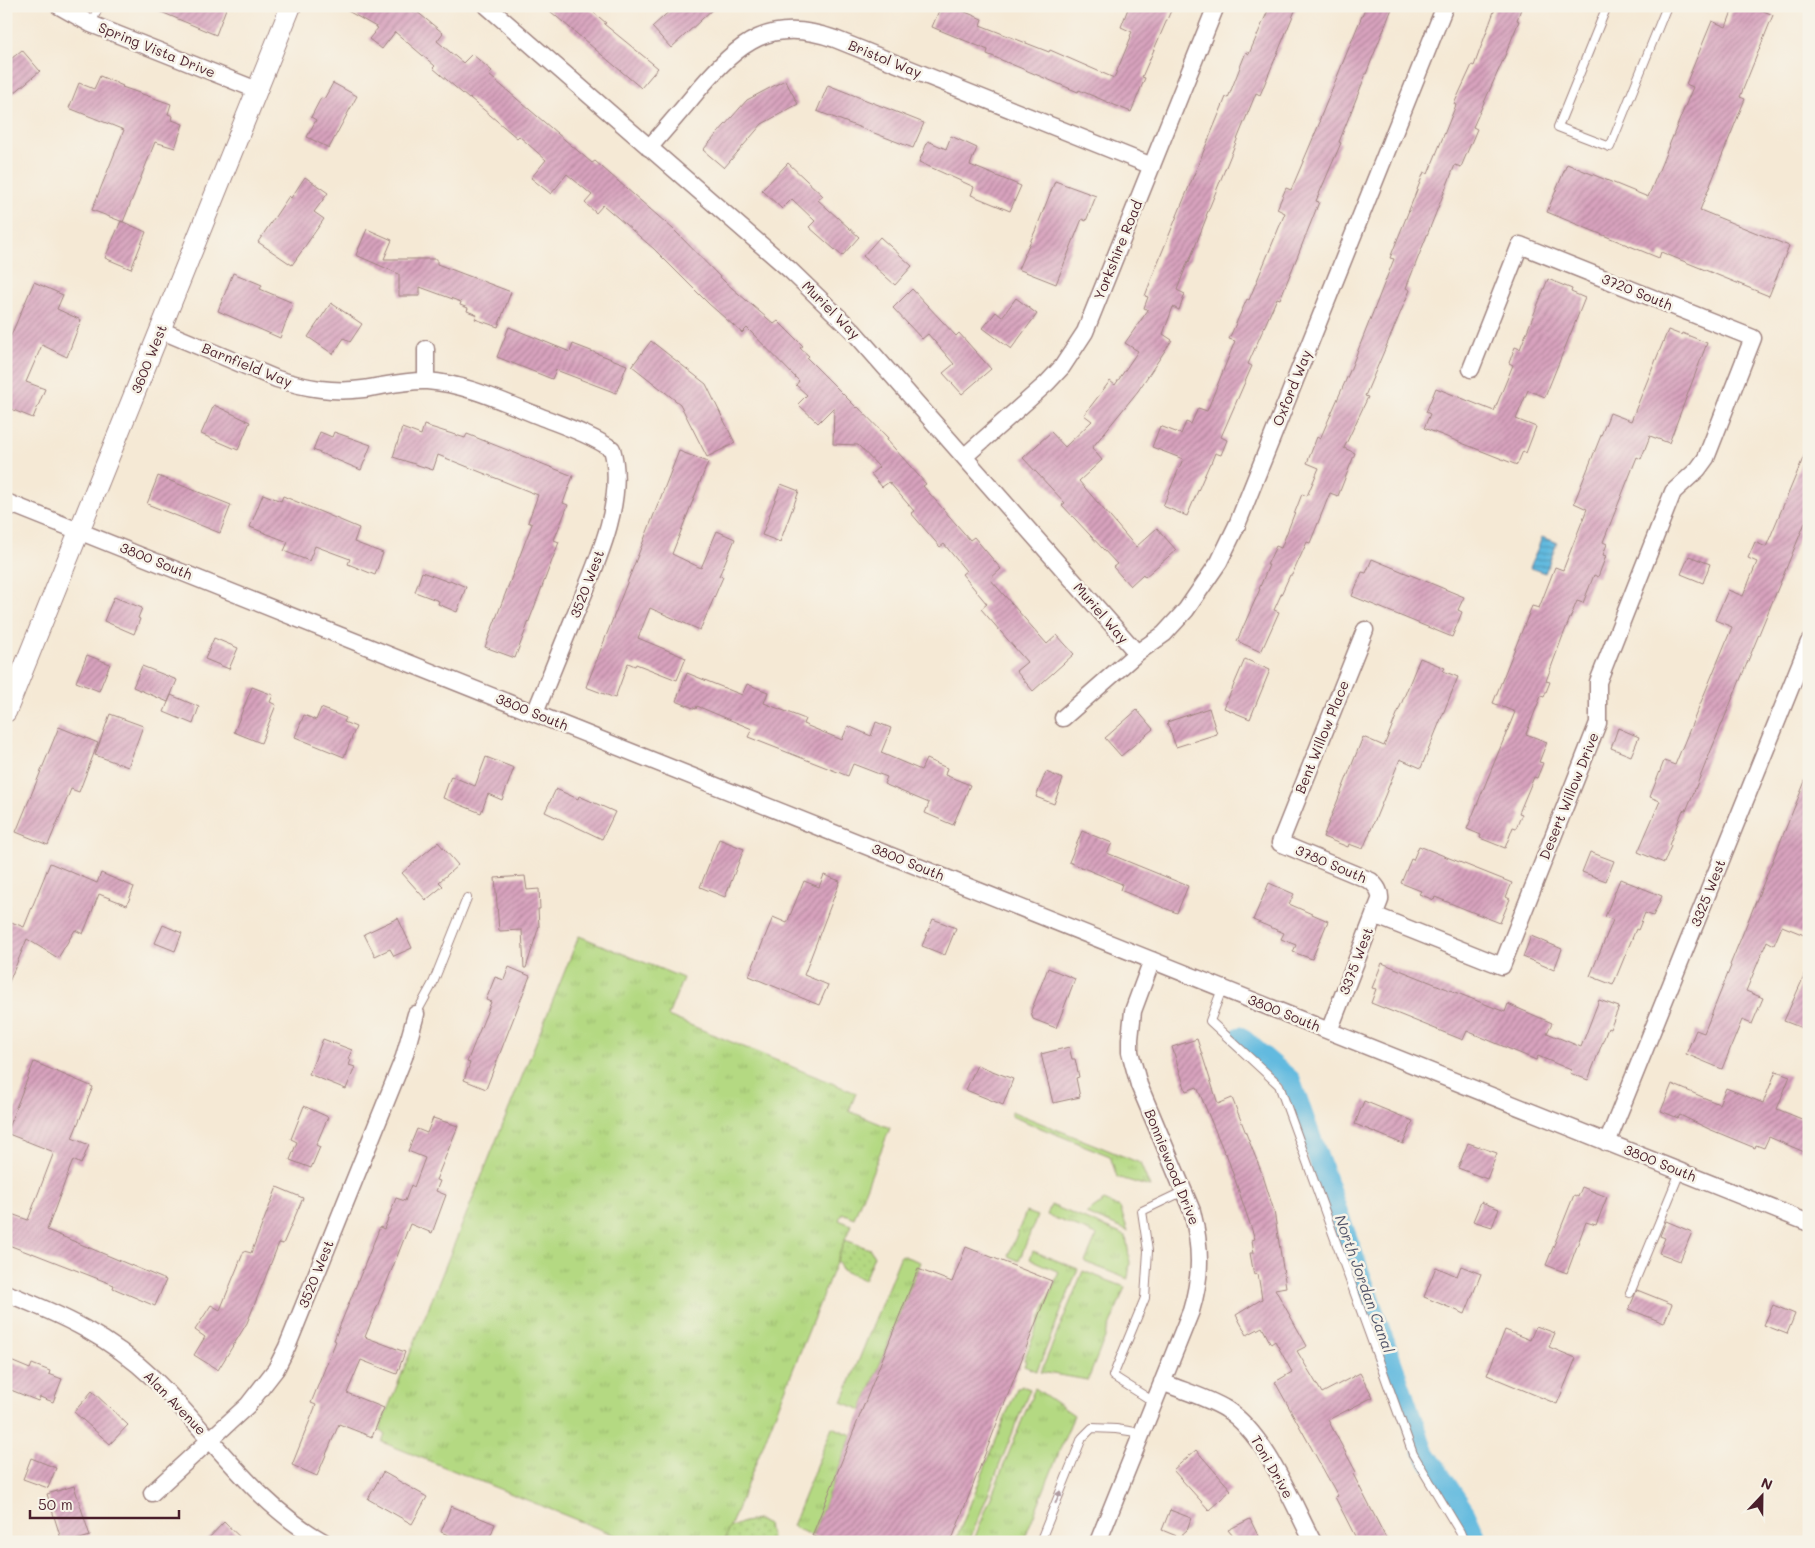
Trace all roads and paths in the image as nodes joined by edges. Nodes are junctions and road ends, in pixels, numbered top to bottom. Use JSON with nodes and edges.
{"nodes":[{"id":1,"x":59,"y":6,"type":"edge"},
{"id":2,"x":99,"y":6,"type":"edge"},
{"id":3,"x":291,"y":6,"type":"edge"},
{"id":4,"x":1216,"y":6,"type":"edge"},
{"id":5,"x":1445,"y":6,"type":"edge"},
{"id":6,"x":1607,"y":6,"type":"edge"},
{"id":7,"x":1667,"y":6,"type":"edge"},
{"id":8,"x":488,"y":7,"type":"edge"},
{"id":9,"x":91,"y":24,"type":"junction"},
{"id":10,"x":257,"y":90,"type":"junction"},
{"id":11,"x":649,"y":148,"type":"junction"},
{"id":12,"x":1152,"y":166,"type":"junction"},
{"id":13,"x":160,"y":330,"type":"junction"},
{"id":14,"x":1753,"y":338,"type":"joint"},
{"id":15,"x":426,"y":349,"type":"dead end"},
{"id":16,"x":1471,"y":368,"type":"dead end"},
{"id":17,"x":426,"y":381,"type":"junction"},
{"id":18,"x":612,"y":449,"type":"joint"},
{"id":19,"x":964,"y":457,"type":"junction"},
{"id":20,"x":6,"y":502,"type":"edge"},
{"id":21,"x":79,"y":531,"type":"junction"},
{"id":22,"x":1364,"y":630,"type":"dead end"},
{"id":23,"x":1809,"y":642,"type":"edge"},
{"id":24,"x":1136,"y":654,"type":"junction"},
{"id":25,"x":6,"y":712,"type":"edge"},
{"id":26,"x":535,"y":713,"type":"junction"},
{"id":27,"x":1063,"y":718,"type":"dead end"},
{"id":28,"x":1280,"y":843,"type":"joint"},
{"id":29,"x":1379,"y":890,"type":"joint"},
{"id":30,"x":467,"y":898,"type":"dead end"},
{"id":31,"x":1374,"y":915,"type":"junction"},
{"id":32,"x":1152,"y":960,"type":"junction"},
{"id":33,"x":1222,"y":988,"type":"junction"},
{"id":34,"x":416,"y":1014,"type":"joint"},
{"id":35,"x":1329,"y":1031,"type":"junction"},
{"id":36,"x":1608,"y":1143,"type":"junction"},
{"id":37,"x":1680,"y":1172,"type":"junction"},
{"id":38,"x":1184,"y":1191,"type":"junction"},
{"id":39,"x":1809,"y":1223,"type":"edge"},
{"id":40,"x":6,"y":1293,"type":"edge"},
{"id":41,"x":1630,"y":1293,"type":"dead end"},
{"id":42,"x":1162,"y":1382,"type":"junction"},
{"id":43,"x":1154,"y":1402,"type":"junction"},
{"id":44,"x":1142,"y":1433,"type":"junction"},
{"id":45,"x":210,"y":1440,"type":"junction"},
{"id":46,"x":152,"y":1493,"type":"dead end"},
{"id":47,"x":324,"y":1542,"type":"edge"},
{"id":48,"x":1040,"y":1542,"type":"edge"},
{"id":49,"x":1098,"y":1542,"type":"edge"},
{"id":50,"x":1313,"y":1542,"type":"edge"},
{"id":51,"x":1464,"y":1542,"type":"edge"}],
"edges":[{"from":1,"to":9,"type":"street","name":"Spring Vista Drive"},
{"from":2,"to":9,"type":"lane"},
{"from":3,"to":10,"type":"street","name":"3600 West"},
{"from":4,"to":12,"type":"street","name":"Yorkshire Road"},
{"from":5,"to":24,"type":"street","name":"Oxford Way"},
{"from":6,"to":7,"type":"lane"},
{"from":8,"to":11,"type":"street","name":"Muriel Way"},
{"from":9,"to":10,"type":"street","name":"Spring Vista Drive"},
{"from":10,"to":13,"type":"street","name":"3600 West"},
{"from":11,"to":12,"type":"street","name":"Bristol Way"},
{"from":11,"to":19,"type":"street","name":"Muriel Way"},
{"from":12,"to":19,"type":"street","name":"Yorkshire Road"},
{"from":13,"to":17,"type":"street","name":"Barnfield Way"},
{"from":13,"to":21,"type":"street","name":"3600 West"},
{"from":14,"to":16,"type":"street","name":"3720 South"},
{"from":14,"to":31,"type":"street","name":"Desert Willow Drive"},
{"from":15,"to":17,"type":"street"},
{"from":17,"to":18,"type":"street","name":"Barnfield Way"},
{"from":18,"to":26,"type":"street","name":"3520 West"},
{"from":19,"to":24,"type":"street","name":"Muriel Way"},
{"from":20,"to":21,"type":"street","name":"3800 South"},
{"from":21,"to":25,"type":"street","name":"3600 West"},
{"from":21,"to":26,"type":"street","name":"3800 South"},
{"from":22,"to":28,"type":"street","name":"Bent Willow Place"},
{"from":23,"to":36,"type":"street","name":"3325 West"},
{"from":24,"to":27,"type":"street","name":"Oxford Way"},
{"from":26,"to":32,"type":"street","name":"3800 South"},
{"from":28,"to":29,"type":"street","name":"3780 South"},
{"from":29,"to":31,"type":"street","name":"3375 West"},
{"from":30,"to":34,"type":"lane"},
{"from":31,"to":35,"type":"street","name":"3375 West"},
{"from":32,"to":33,"type":"street","name":"3800 South"},
{"from":32,"to":38,"type":"street","name":"Bonniewood Drive"},
{"from":33,"to":35,"type":"street","name":"3800 South"},
{"from":33,"to":51,"type":"lane"},
{"from":34,"to":45,"type":"street","name":"3520 West"},
{"from":35,"to":36,"type":"street","name":"3800 South"},
{"from":36,"to":37,"type":"street","name":"3800 South"},
{"from":37,"to":39,"type":"street","name":"3800 South"},
{"from":37,"to":41,"type":"lane"},
{"from":38,"to":42,"type":"street","name":"Bonniewood Drive"},
{"from":38,"to":43,"type":"lane"},
{"from":40,"to":45,"type":"street","name":"Alan Avenue"},
{"from":42,"to":43,"type":"street","name":"Bonniewood Drive"},
{"from":42,"to":50,"type":"street","name":"Toni Drive"},
{"from":43,"to":44,"type":"street","name":"Bonniewood Drive"},
{"from":48,"to":44,"type":"lane","one_way":true},
{"from":44,"to":49,"type":"street","name":"Bonniewood Drive"},
{"from":45,"to":46,"type":"street","name":"3520 West"},
{"from":45,"to":47,"type":"street","name":"Alan Avenue"}]}
